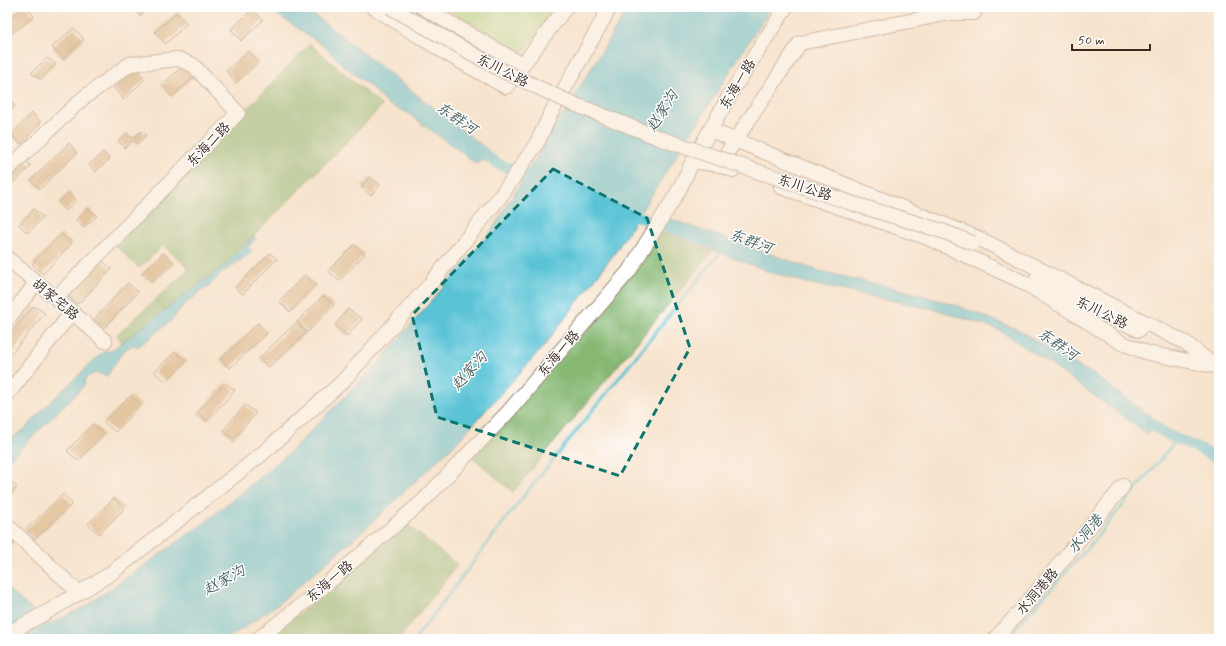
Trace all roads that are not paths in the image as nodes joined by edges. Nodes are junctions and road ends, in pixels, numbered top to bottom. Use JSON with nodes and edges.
{"nodes":[{"id":1,"x":373,"y":7,"type":"edge"},
{"id":2,"x":390,"y":7,"type":"edge"},
{"id":3,"x":422,"y":7,"type":"edge"},
{"id":4,"x":566,"y":7,"type":"edge"},
{"id":5,"x":610,"y":7,"type":"edge"},
{"id":6,"x":786,"y":7,"type":"edge"},
{"id":7,"x":973,"y":7,"type":"edge"},
{"id":8,"x":523,"y":65,"type":"junction"},
{"id":9,"x":710,"y":130,"type":"junction"},
{"id":10,"x":735,"y":140,"type":"junction"},
{"id":11,"x":692,"y":161,"type":"junction"},
{"id":12,"x":719,"y":165,"type":"junction"},
{"id":13,"x":7,"y":170,"type":"edge"},
{"id":14,"x":7,"y":258,"type":"edge"},
{"id":15,"x":37,"y":282,"type":"junction"},
{"id":16,"x":56,"y":298,"type":"junction"},
{"id":17,"x":72,"y":312,"type":"junction"},
{"id":18,"x":7,"y":320,"type":"edge"},
{"id":19,"x":105,"y":341,"type":"dead end"},
{"id":20,"x":1216,"y":367,"type":"edge"},
{"id":21,"x":7,"y":395,"type":"edge"},
{"id":22,"x":1123,"y":486,"type":"dead end"},
{"id":23,"x":7,"y":525,"type":"edge"},
{"id":24,"x":79,"y":593,"type":"junction"},
{"id":25,"x":7,"y":634,"type":"edge"},
{"id":26,"x":258,"y":639,"type":"edge"},
{"id":27,"x":995,"y":639,"type":"edge"}],
"edges":[{"from":1,"to":8,"type":"street"},
{"from":2,"to":20,"type":"street","name":"东川公路","bridge":true},
{"from":3,"to":8,"type":"street"},
{"from":4,"to":8,"type":"street"},
{"from":5,"to":24,"type":"street"},
{"from":6,"to":9,"type":"street","name":"东海一路"},
{"from":7,"to":10,"type":"street"},
{"from":9,"to":10,"type":"street"},
{"from":9,"to":11,"type":"street","name":"东海一路"},
{"from":10,"to":12,"type":"street"},
{"from":10,"to":20,"type":"street"},
{"from":11,"to":12,"type":"street"},
{"from":11,"to":26,"type":"street","name":"东海一路"},
{"from":12,"to":20,"type":"street"},
{"from":13,"to":16,"type":"street","name":"东海二路"},
{"from":14,"to":15,"type":"street","name":"胡家宅路"},
{"from":15,"to":16,"type":"street","name":"胡家宅路"},
{"from":15,"to":18,"type":"street"},
{"from":16,"to":17,"type":"street","name":"胡家宅路"},
{"from":17,"to":19,"type":"street","name":"胡家宅路"},
{"from":17,"to":21,"type":"street"},
{"from":22,"to":27,"type":"street","name":"水洞港路"},
{"from":23,"to":24,"type":"street"},
{"from":24,"to":25,"type":"street"}]}
